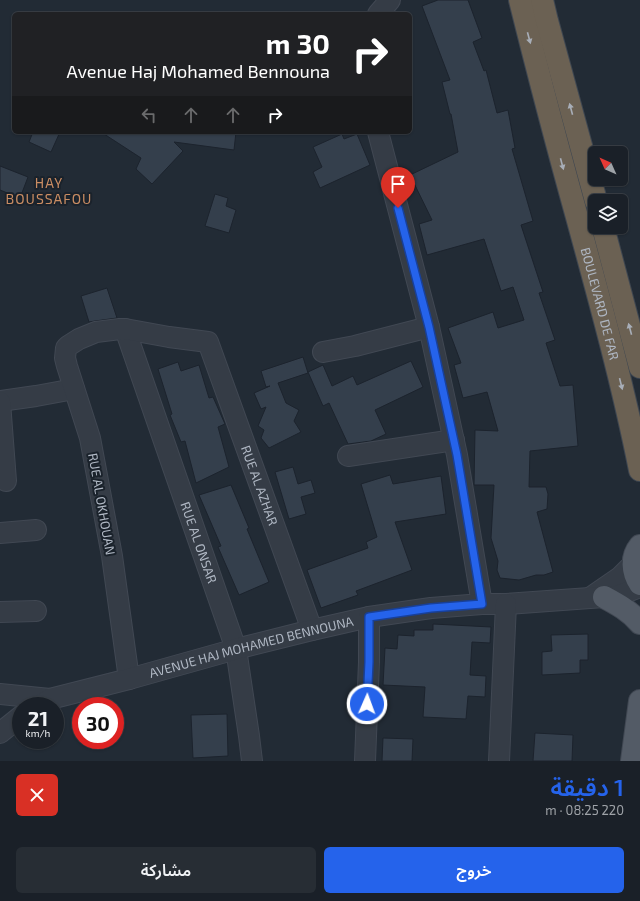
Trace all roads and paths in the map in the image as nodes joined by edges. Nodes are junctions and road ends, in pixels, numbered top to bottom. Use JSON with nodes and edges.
{"nodes":[{"id":1,"x":390,"y":0,"type":"edge"},
{"id":2,"x":520,"y":0,"type":"edge"},
{"id":3,"x":542,"y":0,"type":"edge"},
{"id":4,"x":380,"y":12,"type":"edge"},
{"id":5,"x":379,"y":134,"type":"edge"},
{"id":6,"x":594,"y":194,"type":"edge"},
{"id":7,"x":605,"y":234,"type":"edge"},
{"id":8,"x":429,"y":327,"type":"junction"},
{"id":9,"x":125,"y":329,"type":"junction"},
{"id":10,"x":323,"y":352,"type":"dead end"},
{"id":11,"x":640,"y":367,"type":"edge"},
{"id":12,"x":74,"y":389,"type":"junction"},
{"id":13,"x":0,"y":402,"type":"edge"},
{"id":14,"x":454,"y":440,"type":"junction"},
{"id":15,"x":348,"y":456,"type":"dead end"},
{"id":16,"x":640,"y":470,"type":"edge"},
{"id":17,"x":6,"y":481,"type":"dead end"},
{"id":18,"x":36,"y":530,"type":"dead end"},
{"id":19,"x":0,"y":533,"type":"edge"},
{"id":20,"x":638,"y":565,"type":"edge"},
{"id":21,"x":640,"y":587,"type":"edge"},
{"id":22,"x":596,"y":598,"type":"junction"},
{"id":23,"x":482,"y":604,"type":"junction"},
{"id":24,"x":506,"y":604,"type":"junction"},
{"id":25,"x":36,"y":611,"type":"dead end"},
{"id":26,"x":0,"y":612,"type":"edge"},
{"id":27,"x":369,"y":617,"type":"junction"},
{"id":28,"x":640,"y":622,"type":"edge"},
{"id":29,"x":312,"y":630,"type":"junction"},
{"id":30,"x":236,"y":648,"type":"junction"},
{"id":31,"x":129,"y":679,"type":"junction"},
{"id":32,"x":0,"y":694,"type":"edge"},
{"id":33,"x":15,"y":697,"type":"edge"},
{"id":34,"x":64,"y":697,"type":"edge"},
{"id":35,"x":640,"y":700,"type":"edge"},
{"id":36,"x":12,"y":723,"type":"edge"},
{"id":37,"x":0,"y":733,"type":"edge"},
{"id":38,"x":252,"y":761,"type":"edge"},
{"id":39,"x":365,"y":761,"type":"edge"},
{"id":40,"x":499,"y":761,"type":"edge"},
{"id":41,"x":632,"y":761,"type":"edge"}],
"edges":[{"from":1,"to":4,"type":"street"},
{"from":2,"to":16,"type":"highway","name":"BOULEVARD DE FAR","one_way":true},
{"from":6,"to":3,"type":"highway","one_way":true},
{"from":5,"to":8,"type":"street"},
{"from":11,"to":7,"type":"highway","name":"BOULEVARD DE FAR","one_way":true},
{"from":8,"to":10,"type":"street"},
{"from":8,"to":14,"type":"street"},
{"from":9,"to":12,"type":"street","name":"RUE AL OKHOUAN"},
{"from":9,"to":29,"type":"street","name":"RUE AL AZHAR"},
{"from":9,"to":30,"type":"street","name":"RUE AL ONSAR"},
{"from":12,"to":13,"type":"street"},
{"from":12,"to":31,"type":"street","name":"RUE AL OKHOUAN"},
{"from":13,"to":17,"type":"street"},
{"from":14,"to":15,"type":"street"},
{"from":14,"to":23,"type":"street"},
{"from":18,"to":19,"type":"street"},
{"from":20,"to":22,"type":"street","name":"AVENUE HAJ MOHAMED BENNOUNA"},
{"from":21,"to":22,"type":"street","name":"AVENUE HAJ MOHAMED BENNOUNA"},
{"from":22,"to":24,"type":"street","name":"AVENUE HAJ MOHAMED BENNOUNA"},
{"from":22,"to":28,"type":"main road"},
{"from":23,"to":24,"type":"street","name":"AVENUE HAJ MOHAMED BENNOUNA"},
{"from":23,"to":27,"type":"street","name":"AVENUE HAJ MOHAMED BENNOUNA"},
{"from":24,"to":40,"type":"street"},
{"from":25,"to":26,"type":"street"},
{"from":27,"to":29,"type":"street","name":"AVENUE HAJ MOHAMED BENNOUNA"},
{"from":27,"to":39,"type":"street"},
{"from":29,"to":30,"type":"street","name":"AVENUE HAJ MOHAMED BENNOUNA"},
{"from":30,"to":31,"type":"street","name":"AVENUE HAJ MOHAMED BENNOUNA"},
{"from":30,"to":38,"type":"street","name":"RUE AL ONSAR"},
{"from":31,"to":34,"type":"street","name":"AVENUE HAJ MOHAMED BENNOUNA"},
{"from":32,"to":33,"type":"street","name":"AVENUE HAJ MOHAMED BENNOUNA"},
{"from":35,"to":41,"type":"main road"},
{"from":36,"to":37,"type":"street"}]}
